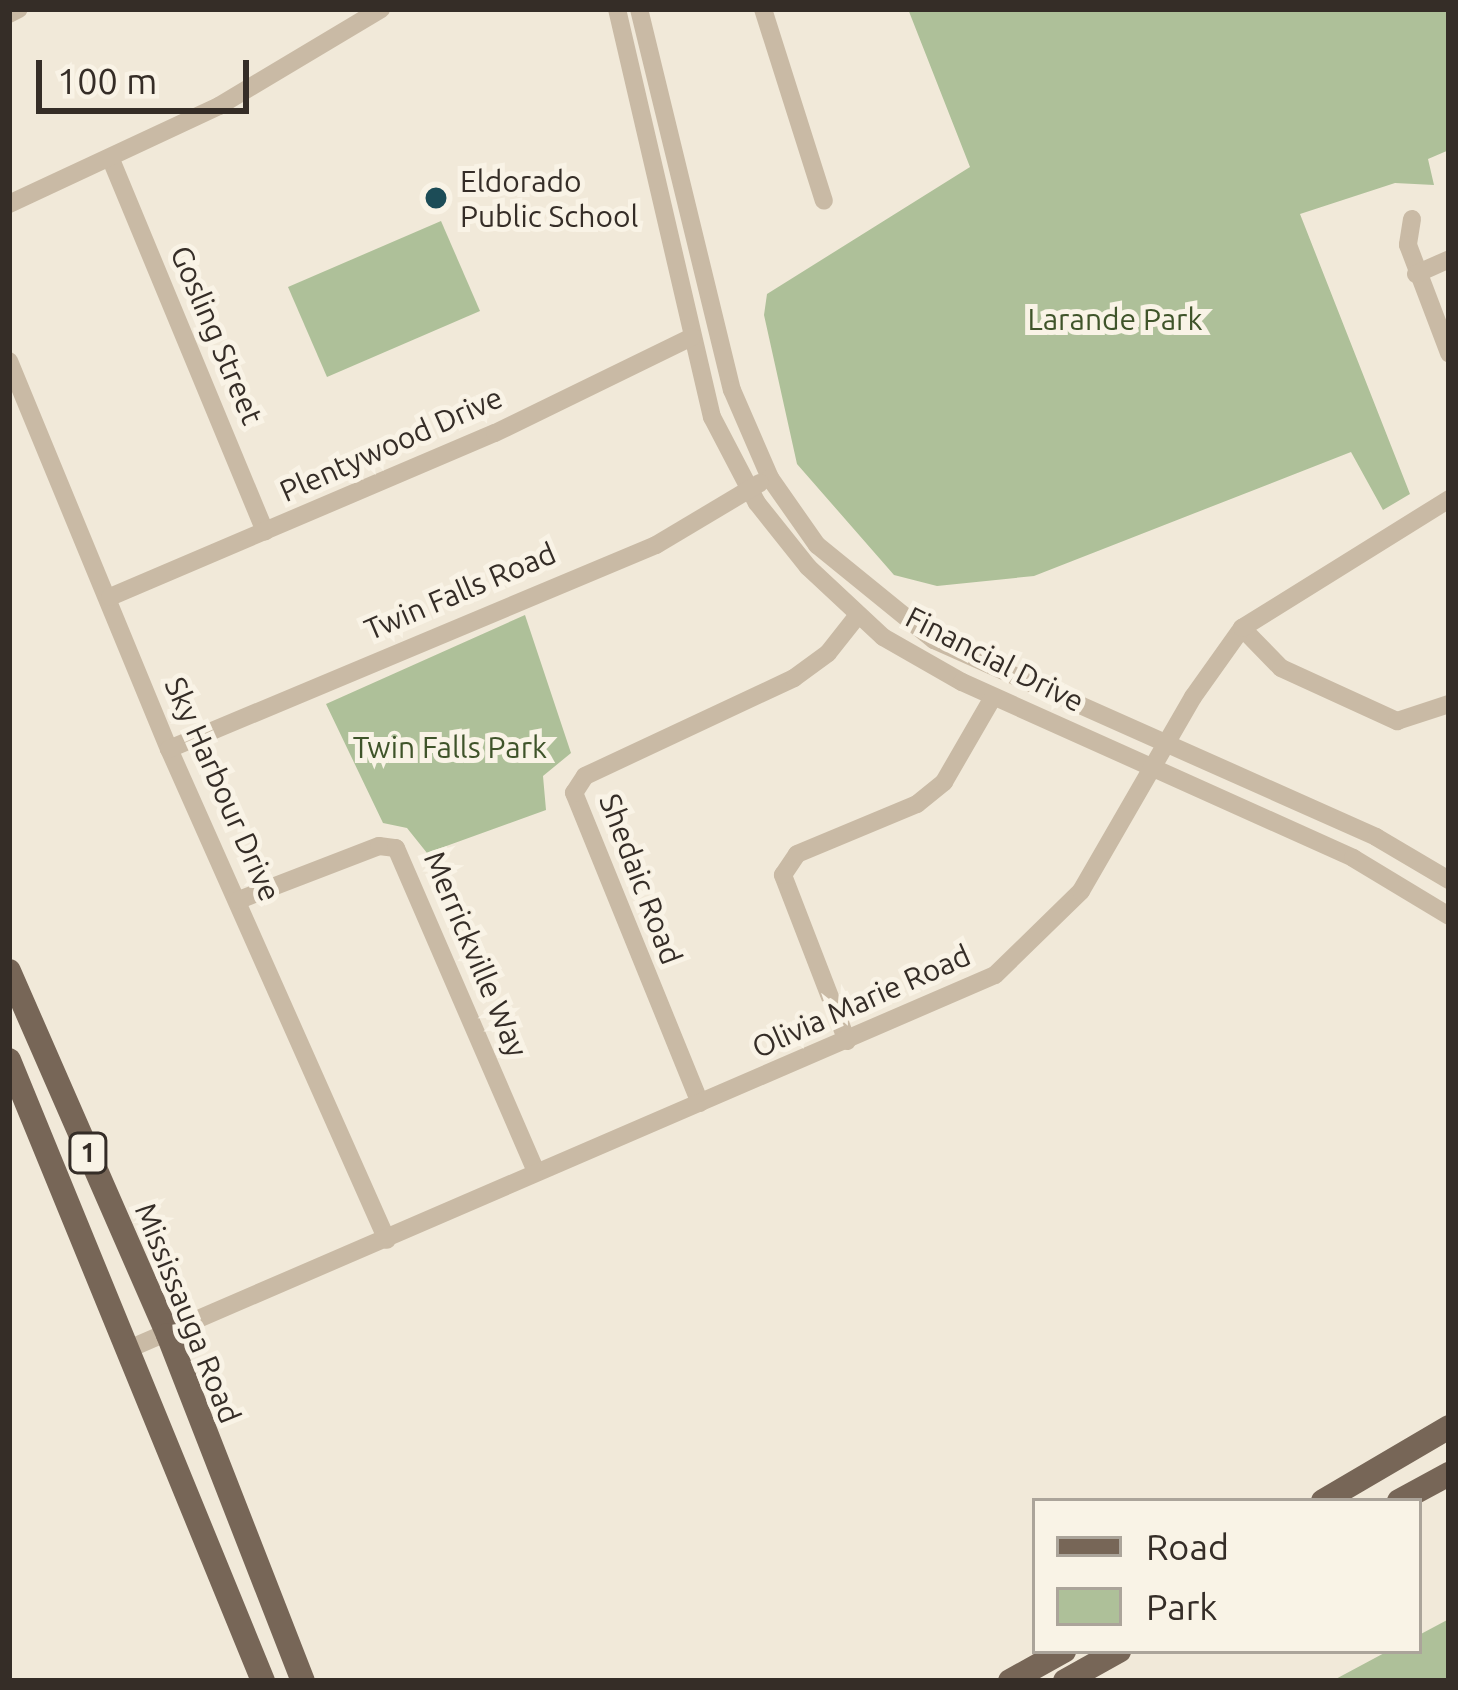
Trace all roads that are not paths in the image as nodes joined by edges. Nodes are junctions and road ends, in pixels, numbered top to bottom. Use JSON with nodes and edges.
{"nodes":[{"id":1,"x":19,"y":9,"type":"edge"},
{"id":2,"x":381,"y":9,"type":"edge"},
{"id":3,"x":617,"y":9,"type":"edge"},
{"id":4,"x":639,"y":9,"type":"edge"},
{"id":5,"x":763,"y":9,"type":"edge"},
{"id":6,"x":9,"y":14,"type":"edge"},
{"id":7,"x":112,"y":162,"type":"junction"},
{"id":8,"x":824,"y":201,"type":"dead end"},
{"id":9,"x":9,"y":204,"type":"edge"},
{"id":10,"x":1412,"y":220,"type":"dead end"},
{"id":11,"x":1449,"y":260,"type":"edge"},
{"id":12,"x":1416,"y":274,"type":"junction"},
{"id":13,"x":692,"y":337,"type":"junction"},
{"id":14,"x":1449,"y":353,"type":"edge"},
{"id":15,"x":9,"y":361,"type":"edge"},
{"id":16,"x":770,"y":478,"type":"junction"},
{"id":17,"x":750,"y":490,"type":"junction"},
{"id":18,"x":1449,"y":499,"type":"edge"},
{"id":19,"x":265,"y":532,"type":"junction"},
{"id":20,"x":110,"y":597,"type":"junction"},
{"id":21,"x":858,"y":615,"type":"junction"},
{"id":22,"x":1242,"y":628,"type":"junction"},
{"id":23,"x":993,"y":697,"type":"junction"},
{"id":24,"x":1449,"y":704,"type":"edge"},
{"id":25,"x":169,"y":748,"type":"junction"},
{"id":26,"x":1166,"y":748,"type":"junction"},
{"id":27,"x":1155,"y":770,"type":"junction"},
{"id":28,"x":1449,"y":880,"type":"edge"},
{"id":29,"x":239,"y":901,"type":"junction"},
{"id":30,"x":1449,"y":916,"type":"edge"},
{"id":31,"x":9,"y":971,"type":"edge"},
{"id":32,"x":847,"y":1041,"type":"junction"},
{"id":33,"x":9,"y":1060,"type":"edge"},
{"id":34,"x":700,"y":1103,"type":"junction"},
{"id":35,"x":536,"y":1172,"type":"junction"},
{"id":36,"x":387,"y":1240,"type":"junction"},
{"id":37,"x":168,"y":1335,"type":"junction"},
{"id":38,"x":131,"y":1348,"type":"junction"},
{"id":39,"x":1449,"y":1427,"type":"edge"},
{"id":40,"x":1449,"y":1474,"type":"edge"},
{"id":41,"x":1328,"y":1498,"type":"edge"},
{"id":42,"x":1405,"y":1498,"type":"edge"},
{"id":43,"x":1059,"y":1654,"type":"edge"},
{"id":44,"x":1114,"y":1654,"type":"edge"},
{"id":45,"x":263,"y":1681,"type":"edge"},
{"id":46,"x":302,"y":1681,"type":"edge"},
{"id":47,"x":1010,"y":1681,"type":"edge"},
{"id":48,"x":1065,"y":1681,"type":"edge"}],
"edges":[{"from":1,"to":6,"type":"street"},
{"from":2,"to":7,"type":"street"},
{"from":3,"to":13,"type":"street","name":"Financial Drive"},
{"from":4,"to":16,"type":"street","name":"Financial Drive"},
{"from":5,"to":8,"type":"street"},
{"from":7,"to":9,"type":"street"},
{"from":7,"to":19,"type":"street","name":"Gosling Street"},
{"from":10,"to":12,"type":"street"},
{"from":11,"to":12,"type":"street"},
{"from":12,"to":14,"type":"street"},
{"from":13,"to":17,"type":"street","name":"Financial Drive"},
{"from":13,"to":19,"type":"street","name":"Plentywood Drive"},
{"from":15,"to":20,"type":"street","name":"Sky Harbour Drive"},
{"from":16,"to":17,"type":"street","name":"Twin Falls Road"},
{"from":16,"to":26,"type":"street","name":"Financial Drive"},
{"from":17,"to":21,"type":"street","name":"Financial Drive"},
{"from":17,"to":25,"type":"street","name":"Twin Falls Road"},
{"from":18,"to":22,"type":"street","name":"Olivia Marie Road"},
{"from":19,"to":20,"type":"street","name":"Plentywood Drive"},
{"from":20,"to":25,"type":"street","name":"Sky Harbour Drive"},
{"from":21,"to":23,"type":"street","name":"Financial Drive"},
{"from":21,"to":34,"type":"street","name":"Shedaic Road"},
{"from":22,"to":24,"type":"street"},
{"from":22,"to":26,"type":"street","name":"Olivia Marie Road"},
{"from":23,"to":27,"type":"street","name":"Financial Drive"},
{"from":23,"to":32,"type":"street"},
{"from":25,"to":29,"type":"street","name":"Sky Harbour Drive"},
{"from":26,"to":27,"type":"street","name":"Olivia Marie Road"},
{"from":26,"to":28,"type":"street","name":"Financial Drive"},
{"from":27,"to":30,"type":"street","name":"Financial Drive"},
{"from":27,"to":32,"type":"street","name":"Olivia Marie Road"},
{"from":29,"to":35,"type":"street","name":"Merrickville Way"},
{"from":29,"to":36,"type":"street","name":"Sky Harbour Drive"},
{"from":31,"to":37,"type":"main road","name":"Mississauga Road","number":"1"},
{"from":32,"to":34,"type":"street","name":"Olivia Marie Road"},
{"from":33,"to":38,"type":"main road","number":"1"},
{"from":34,"to":35,"type":"street","name":"Olivia Marie Road"},
{"from":35,"to":36,"type":"street","name":"Olivia Marie Road"},
{"from":36,"to":37,"type":"street","name":"Olivia Marie Road"},
{"from":37,"to":38,"type":"street","name":"Olivia Marie Road"},
{"from":37,"to":46,"type":"main road","name":"Mississauga Road","number":"1"},
{"from":38,"to":45,"type":"main road","number":"1"},
{"from":39,"to":41,"type":"main road"},
{"from":40,"to":42,"type":"main road"},
{"from":43,"to":47,"type":"main road"},
{"from":44,"to":48,"type":"main road"}]}
